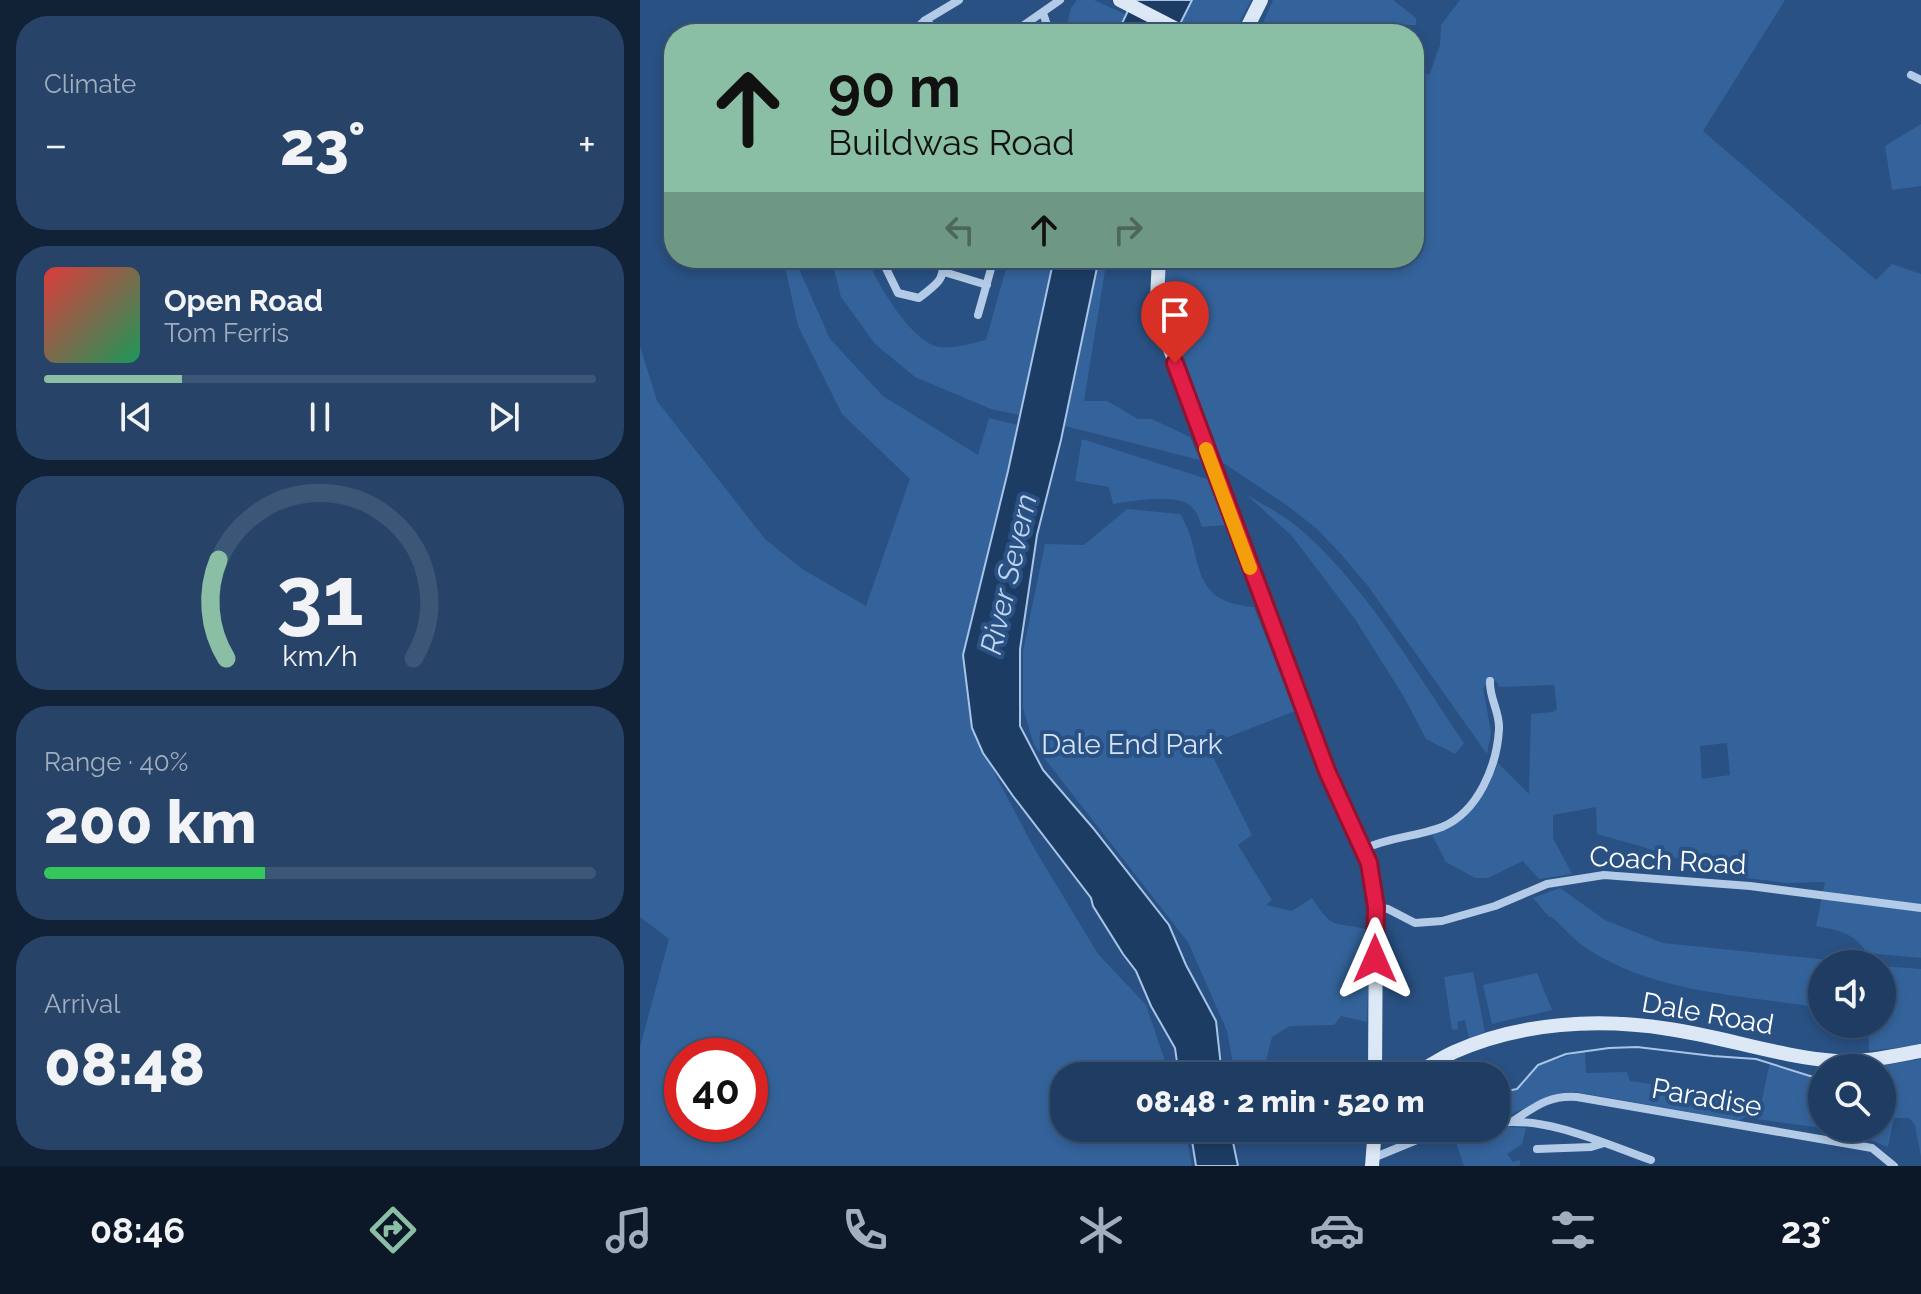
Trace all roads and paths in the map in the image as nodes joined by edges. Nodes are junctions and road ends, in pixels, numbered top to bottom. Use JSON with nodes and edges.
{"nodes":[{"id":1,"x":959,"y":0,"type":"edge"},
{"id":2,"x":1120,"y":0,"type":"edge"},
{"id":3,"x":1261,"y":0,"type":"edge"},
{"id":4,"x":1057,"y":1,"type":"edge"},
{"id":5,"x":1043,"y":13,"type":"junction"},
{"id":6,"x":924,"y":21,"type":"junction"},
{"id":7,"x":921,"y":24,"type":"edge"},
{"id":8,"x":929,"y":24,"type":"edge"},
{"id":9,"x":1026,"y":24,"type":"edge"},
{"id":10,"x":1047,"y":24,"type":"edge"},
{"id":11,"x":1167,"y":24,"type":"edge"},
{"id":12,"x":1249,"y":24,"type":"edge"},
{"id":13,"x":1911,"y":75,"type":"dead end"},
{"id":14,"x":1921,"y":80,"type":"edge"},
{"id":15,"x":886,"y":268,"type":"edge"},
{"id":16,"x":943,"y":268,"type":"edge"},
{"id":17,"x":991,"y":268,"type":"edge"},
{"id":18,"x":1159,"y":268,"type":"edge"},
{"id":19,"x":944,"y":272,"type":"junction"},
{"id":20,"x":987,"y":285,"type":"junction"},
{"id":21,"x":978,"y":315,"type":"dead end"},
{"id":22,"x":1488,"y":687,"type":"dead end"},
{"id":23,"x":1364,"y":849,"type":"junction"},
{"id":24,"x":1376,"y":907,"type":"junction"},
{"id":25,"x":1921,"y":908,"type":"edge"},
{"id":26,"x":1921,"y":1051,"type":"edge"},
{"id":27,"x":1375,"y":1062,"type":"edge"},
{"id":28,"x":1437,"y":1062,"type":"edge"},
{"id":29,"x":1510,"y":1121,"type":"edge"},
{"id":30,"x":1513,"y":1121,"type":"junction"},
{"id":31,"x":1374,"y":1142,"type":"edge"},
{"id":32,"x":1416,"y":1142,"type":"edge"},
{"id":33,"x":1601,"y":1144,"type":"junction"},
{"id":34,"x":1537,"y":1149,"type":"dead end"},
{"id":35,"x":1651,"y":1160,"type":"dead end"},
{"id":36,"x":1372,"y":1162,"type":"edge"},
{"id":37,"x":1894,"y":1166,"type":"edge"}],
"edges":[{"from":1,"to":6,"type":"street"},
{"from":2,"to":11,"type":"street"},
{"from":3,"to":12,"type":"street"},
{"from":4,"to":5,"type":"street"},
{"from":5,"to":9,"type":"street"},
{"from":5,"to":10,"type":"street"},
{"from":6,"to":7,"type":"street"},
{"from":6,"to":8,"type":"street"},
{"from":13,"to":14,"type":"street"},
{"from":15,"to":19,"type":"street"},
{"from":16,"to":19,"type":"street"},
{"from":17,"to":20,"type":"street"},
{"from":18,"to":23,"type":"street"},
{"from":19,"to":20,"type":"street"},
{"from":20,"to":21,"type":"street"},
{"from":22,"to":23,"type":"street"},
{"from":23,"to":24,"type":"street"},
{"from":24,"to":25,"type":"street","name":"Coach Road"},
{"from":24,"to":27,"type":"street"},
{"from":26,"to":28,"type":"street","name":"Dale Road"},
{"from":29,"to":30,"type":"street","name":"Paradise"},
{"from":30,"to":33,"type":"street","name":"Paradise"},
{"from":30,"to":37,"type":"street","name":"Paradise"},
{"from":31,"to":36,"type":"street"},
{"from":32,"to":36,"type":"street"},
{"from":33,"to":34,"type":"street"},
{"from":33,"to":35,"type":"street","name":"Paradise"}]}
